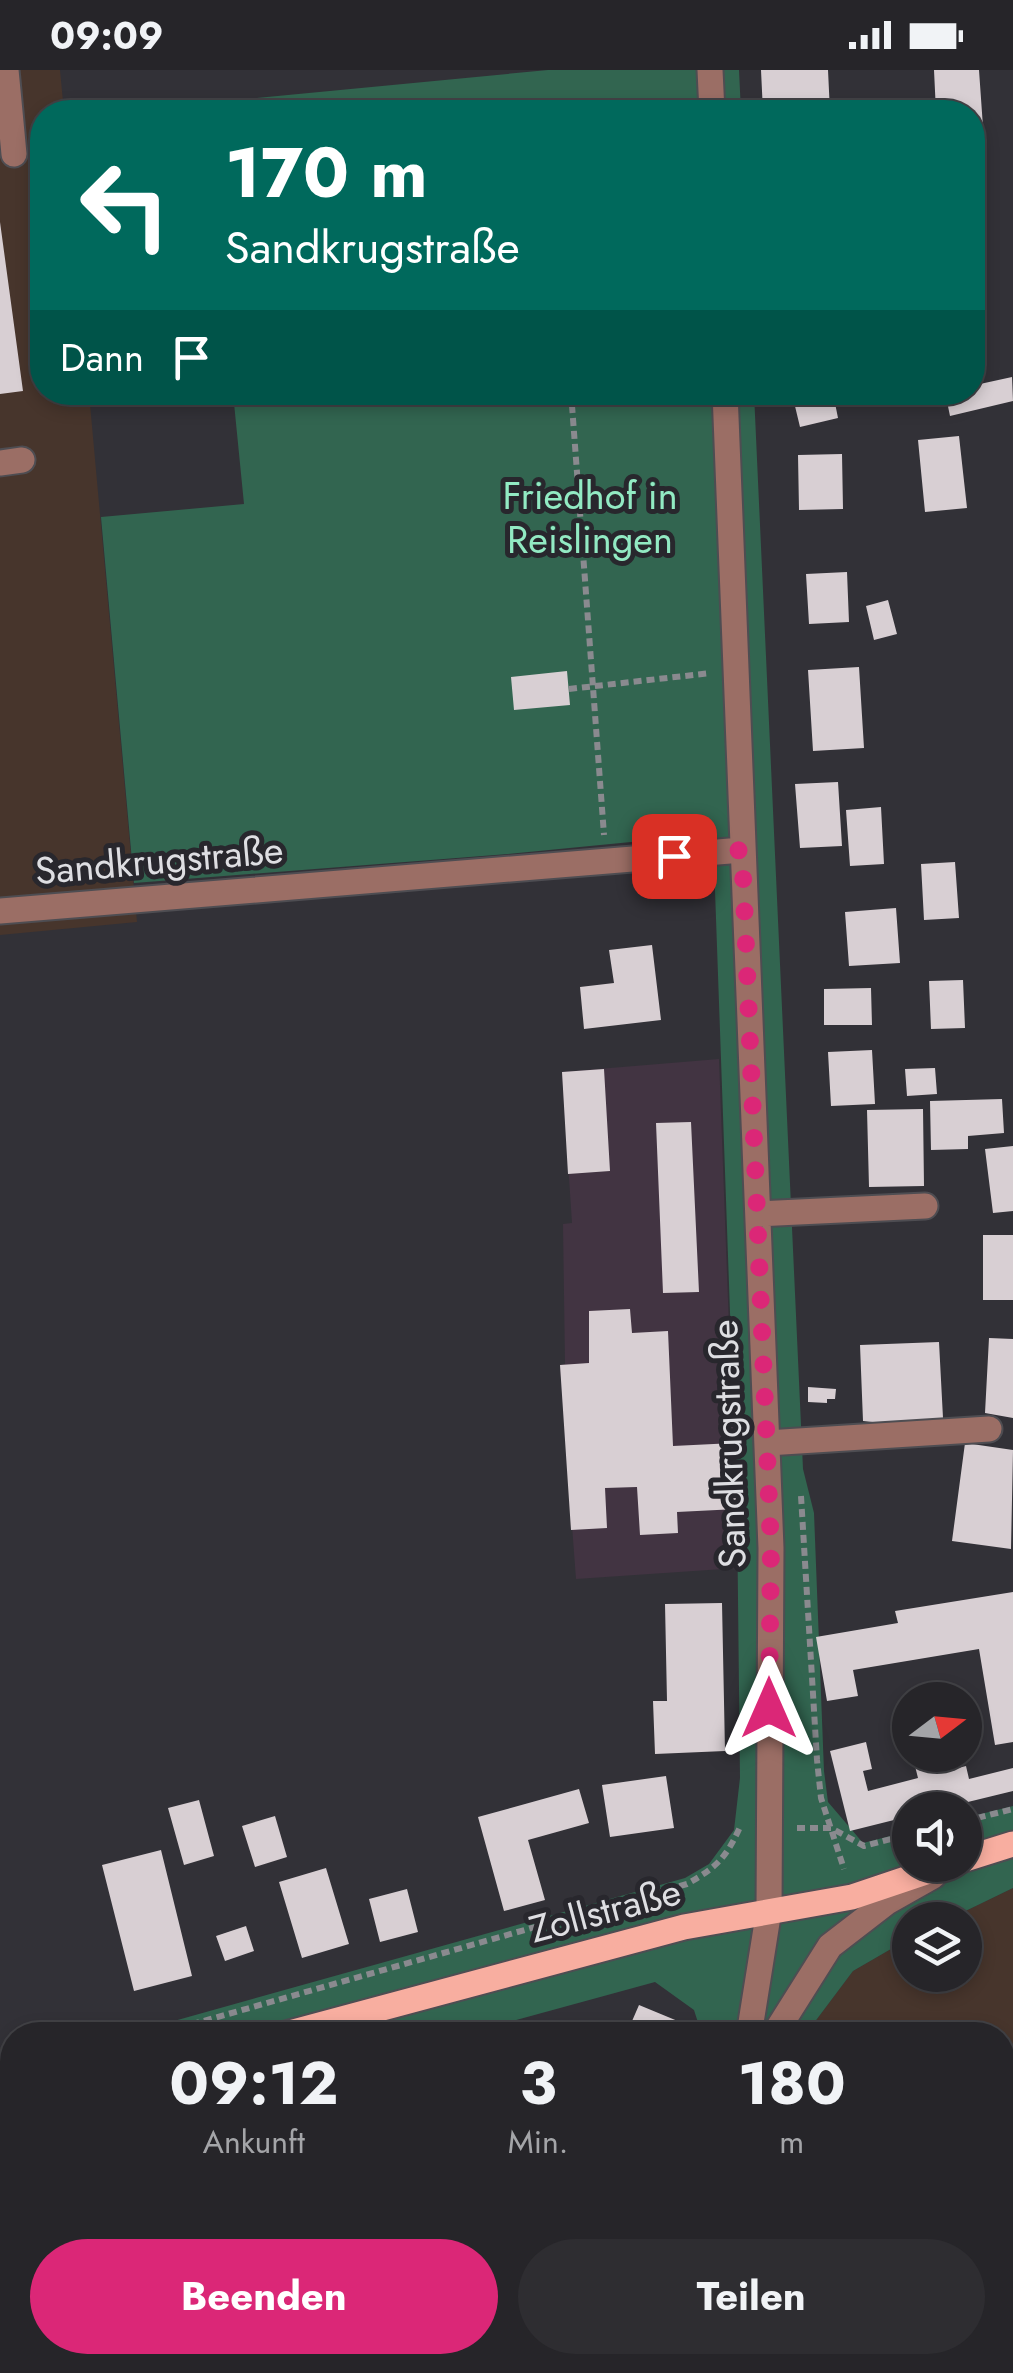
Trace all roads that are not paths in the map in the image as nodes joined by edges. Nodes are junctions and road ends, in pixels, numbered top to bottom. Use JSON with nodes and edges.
{"nodes":[{"id":1,"x":6,"y":70,"type":"edge"},
{"id":2,"x":710,"y":70,"type":"edge"},
{"id":3,"x":711,"y":100,"type":"edge"},
{"id":4,"x":14,"y":154,"type":"dead end"},
{"id":5,"x":726,"y":405,"type":"edge"},
{"id":6,"x":742,"y":850,"type":"junction"},
{"id":7,"x":0,"y":911,"type":"edge"},
{"id":8,"x":926,"y":1206,"type":"dead end"},
{"id":9,"x":758,"y":1214,"type":"junction"},
{"id":10,"x":989,"y":1428,"type":"dead end"},
{"id":11,"x":767,"y":1443,"type":"junction"},
{"id":12,"x":1013,"y":1844,"type":"edge"},
{"id":13,"x":982,"y":1854,"type":"edge"},
{"id":14,"x":898,"y":1882,"type":"edge"},
{"id":15,"x":921,"y":1882,"type":"edge"},
{"id":16,"x":769,"y":1910,"type":"junction"},
{"id":17,"x":330,"y":2022,"type":"edge"},
{"id":18,"x":751,"y":2022,"type":"edge"},
{"id":19,"x":782,"y":2022,"type":"edge"}],
"edges":[{"from":1,"to":4,"type":"street"},
{"from":2,"to":3,"type":"street"},
{"from":5,"to":6,"type":"street","name":"Sandkrugstraße"},
{"from":6,"to":7,"type":"street","name":"Sandkrugstraße"},
{"from":6,"to":9,"type":"street","name":"Sandkrugstraße"},
{"from":8,"to":9,"type":"street"},
{"from":9,"to":11,"type":"street","name":"Sandkrugstraße"},
{"from":10,"to":11,"type":"street"},
{"from":11,"to":16,"type":"street","name":"Sandkrugstraße"},
{"from":12,"to":13,"type":"main road"},
{"from":14,"to":16,"type":"main road","name":"Zollstraße"},
{"from":15,"to":19,"type":"street"},
{"from":16,"to":17,"type":"main road","name":"Zollstraße"},
{"from":16,"to":18,"type":"street","name":"Sandkrugstraße"}]}
